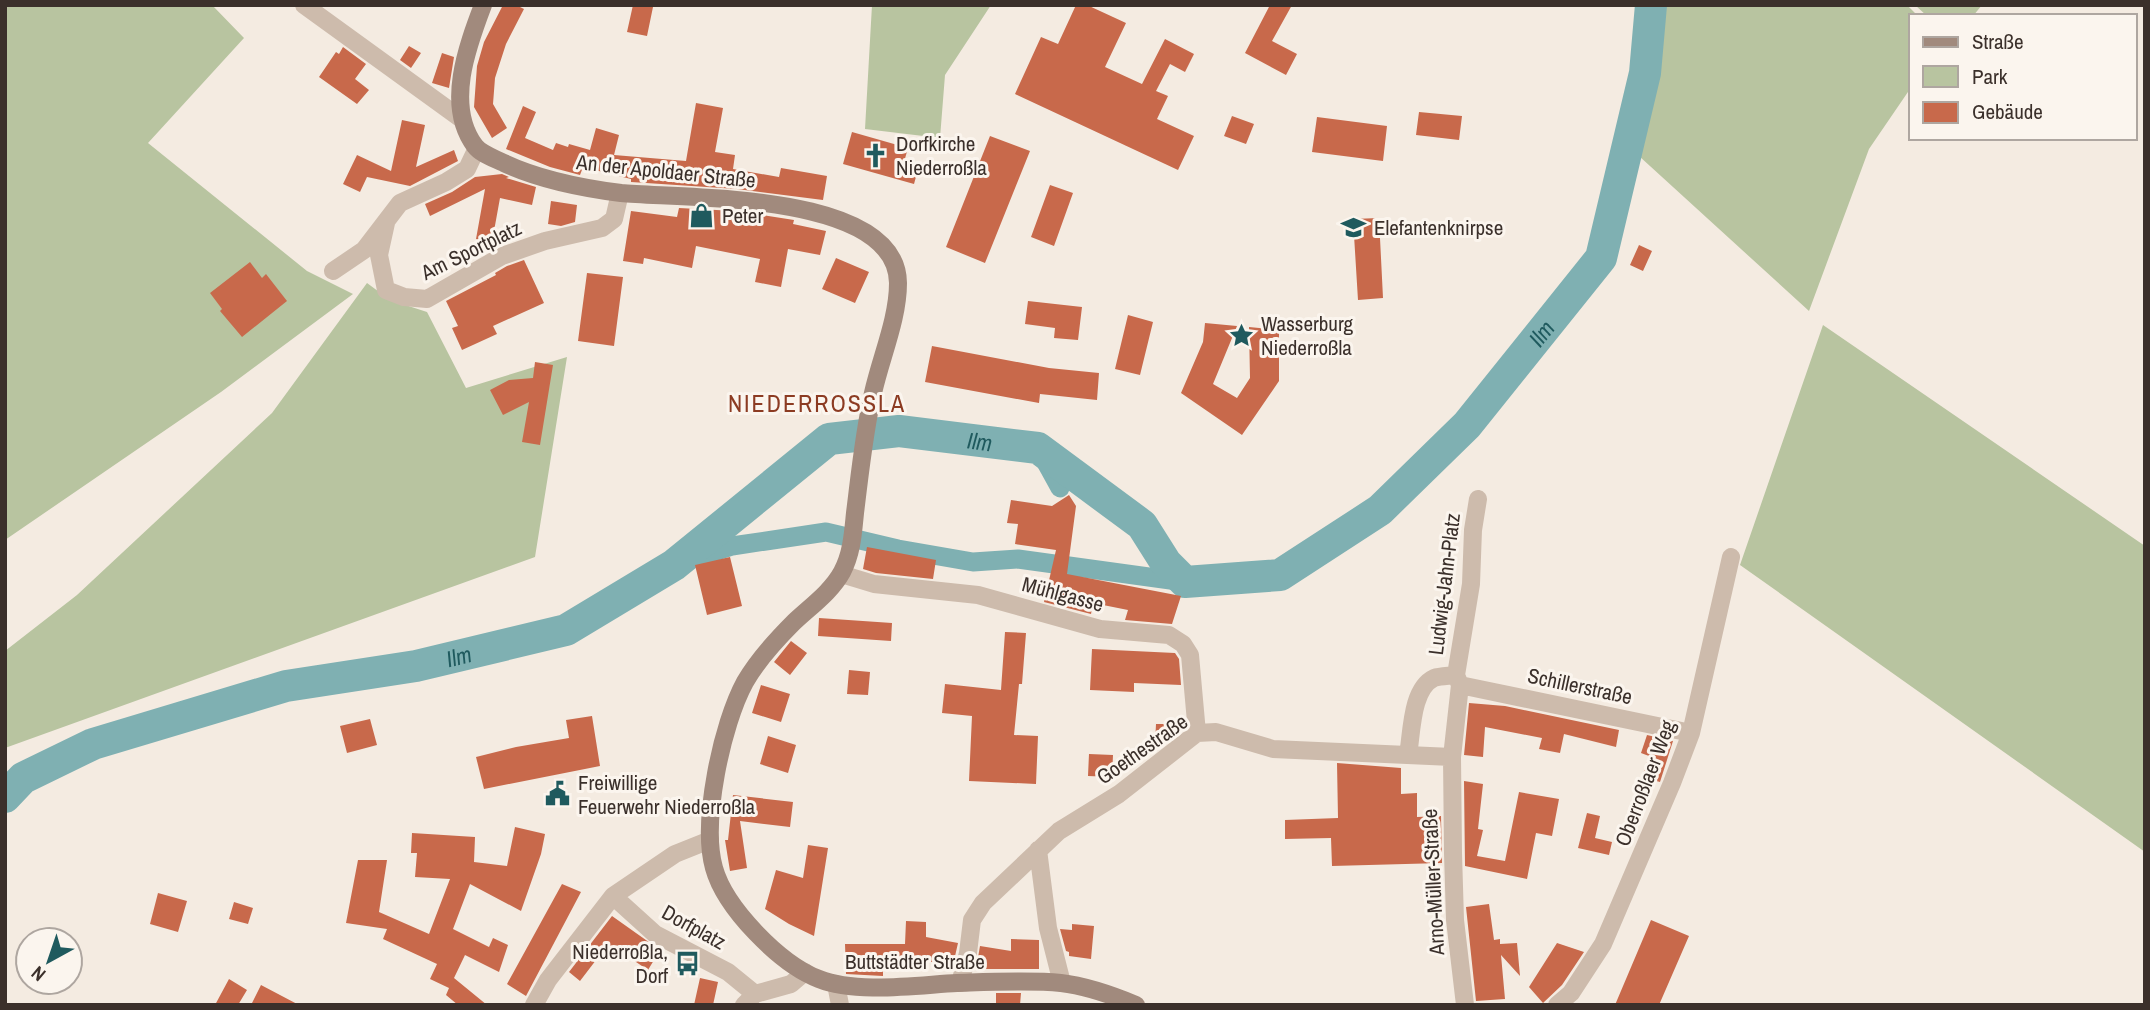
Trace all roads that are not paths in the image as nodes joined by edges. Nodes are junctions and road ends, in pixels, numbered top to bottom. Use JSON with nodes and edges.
{"nodes":[{"id":1,"x":304,"y":5,"type":"edge"},
{"id":2,"x":322,"y":5,"type":"edge"},
{"id":3,"x":483,"y":5,"type":"edge"},
{"id":4,"x":347,"y":35,"type":"junction"},
{"id":5,"x":460,"y":118,"type":"junction"},
{"id":6,"x":477,"y":150,"type":"junction"},
{"id":7,"x":620,"y":192,"type":"junction"},
{"id":8,"x":386,"y":223,"type":"junction"},
{"id":9,"x":333,"y":271,"type":"dead end"},
{"id":10,"x":897,"y":274,"type":"joint"},
{"id":11,"x":1478,"y":499,"type":"dead end"},
{"id":12,"x":1731,"y":557,"type":"dead end"},
{"id":13,"x":841,"y":574,"type":"junction"},
{"id":14,"x":1458,"y":680,"type":"junction"},
{"id":15,"x":1197,"y":733,"type":"junction"},
{"id":16,"x":1691,"y":733,"type":"junction"},
{"id":17,"x":1408,"y":755,"type":"junction"},
{"id":18,"x":1452,"y":757,"type":"junction"},
{"id":19,"x":710,"y":840,"type":"junction"},
{"id":20,"x":1038,"y":850,"type":"junction"},
{"id":21,"x":613,"y":897,"type":"junction"},
{"id":22,"x":805,"y":972,"type":"junction"},
{"id":23,"x":960,"y":983,"type":"junction"},
{"id":24,"x":1062,"y":983,"type":"junction"},
{"id":25,"x":836,"y":984,"type":"junction"},
{"id":26,"x":750,"y":999,"type":"edge"},
{"id":27,"x":534,"y":1005,"type":"edge"},
{"id":28,"x":840,"y":1005,"type":"edge"},
{"id":29,"x":1136,"y":1005,"type":"edge"},
{"id":30,"x":1465,"y":1005,"type":"edge"},
{"id":31,"x":1557,"y":1005,"type":"edge"}],
"edges":[{"from":1,"to":4,"type":"street"},
{"from":2,"to":4,"type":"street"},
{"from":3,"to":5,"type":"main road"},
{"from":4,"to":5,"type":"street"},
{"from":5,"to":6,"type":"main road"},
{"from":6,"to":7,"type":"main road","name":"An der Apoldaer Straße"},
{"from":6,"to":8,"type":"street"},
{"from":7,"to":8,"type":"street","name":"Am Sportplatz"},
{"from":7,"to":10,"type":"main road","name":"An der Apoldaer Straße"},
{"from":8,"to":9,"type":"street"},
{"from":10,"to":13,"type":"main road","name":"Buttstädter Straße"},
{"from":11,"to":14,"type":"street","name":"Ludwig-Jahn-Platz"},
{"from":12,"to":16,"type":"street","name":"Oberroßlaer Weg"},
{"from":13,"to":15,"type":"street","name":"Mühlgasse"},
{"from":13,"to":19,"type":"main road","name":"Buttstädter Straße"},
{"from":14,"to":16,"type":"street","name":"Schillerstraße"},
{"from":14,"to":17,"type":"street","name":"Ludwig-Jahn-Platz"},
{"from":14,"to":18,"type":"street","name":"Ludwig-Jahn-Platz"},
{"from":15,"to":17,"type":"street","name":"Goethestraße"},
{"from":15,"to":20,"type":"street","name":"Goethestraße"},
{"from":16,"to":31,"type":"street","name":"Oberroßlaer Weg"},
{"from":17,"to":18,"type":"street","name":"Goethestraße"},
{"from":18,"to":30,"type":"street","name":"Arno-Müller-Straße"},
{"from":19,"to":21,"type":"street"},
{"from":19,"to":22,"type":"main road","name":"Buttstädter Straße"},
{"from":20,"to":23,"type":"street","name":"Goethestraße"},
{"from":20,"to":24,"type":"street"},
{"from":21,"to":26,"type":"street","name":"Dorfplatz"},
{"from":21,"to":27,"type":"street"},
{"from":22,"to":25,"type":"main road","name":"Buttstädter Straße"},
{"from":22,"to":26,"type":"street"},
{"from":23,"to":24,"type":"main road","name":"Buttstädter Straße"},
{"from":23,"to":25,"type":"main road","name":"Buttstädter Straße"},
{"from":24,"to":29,"type":"main road","name":"Buttstädter Straße"},
{"from":25,"to":28,"type":"street"}]}
